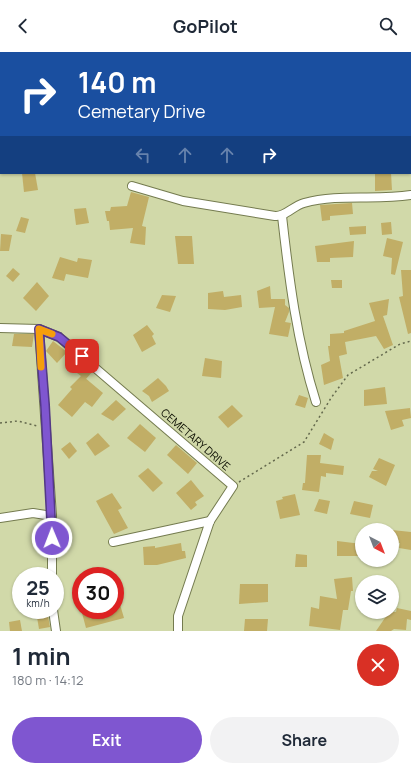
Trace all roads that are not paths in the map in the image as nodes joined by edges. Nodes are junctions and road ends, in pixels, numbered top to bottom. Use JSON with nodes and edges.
{"nodes":[{"id":1,"x":132,"y":186,"type":"dead end"},
{"id":2,"x":411,"y":195,"type":"edge"},
{"id":3,"x":282,"y":216,"type":"junction"},
{"id":4,"x":0,"y":328,"type":"edge"},
{"id":5,"x":39,"y":329,"type":"junction"},
{"id":6,"x":316,"y":402,"type":"dead end"},
{"id":7,"x":52,"y":516,"type":"junction"},
{"id":8,"x":0,"y":518,"type":"edge"},
{"id":9,"x":210,"y":521,"type":"junction"},
{"id":10,"x":113,"y":542,"type":"dead end"},
{"id":11,"x":52,"y":567,"type":"edge"},
{"id":12,"x":54,"y":619,"type":"edge"},
{"id":13,"x":56,"y":631,"type":"edge"},
{"id":14,"x":178,"y":631,"type":"edge"}],
"edges":[{"from":1,"to":3,"type":"street"},
{"from":2,"to":3,"type":"street"},
{"from":3,"to":6,"type":"street"},
{"from":4,"to":5,"type":"street"},
{"from":5,"to":7,"type":"street"},
{"from":5,"to":9,"type":"street","name":"CEMETARY DRIVE"},
{"from":7,"to":8,"type":"street"},
{"from":7,"to":11,"type":"street"},
{"from":9,"to":10,"type":"street"},
{"from":9,"to":14,"type":"street","name":"CEMETARY DRIVE"},
{"from":12,"to":13,"type":"street"}]}
